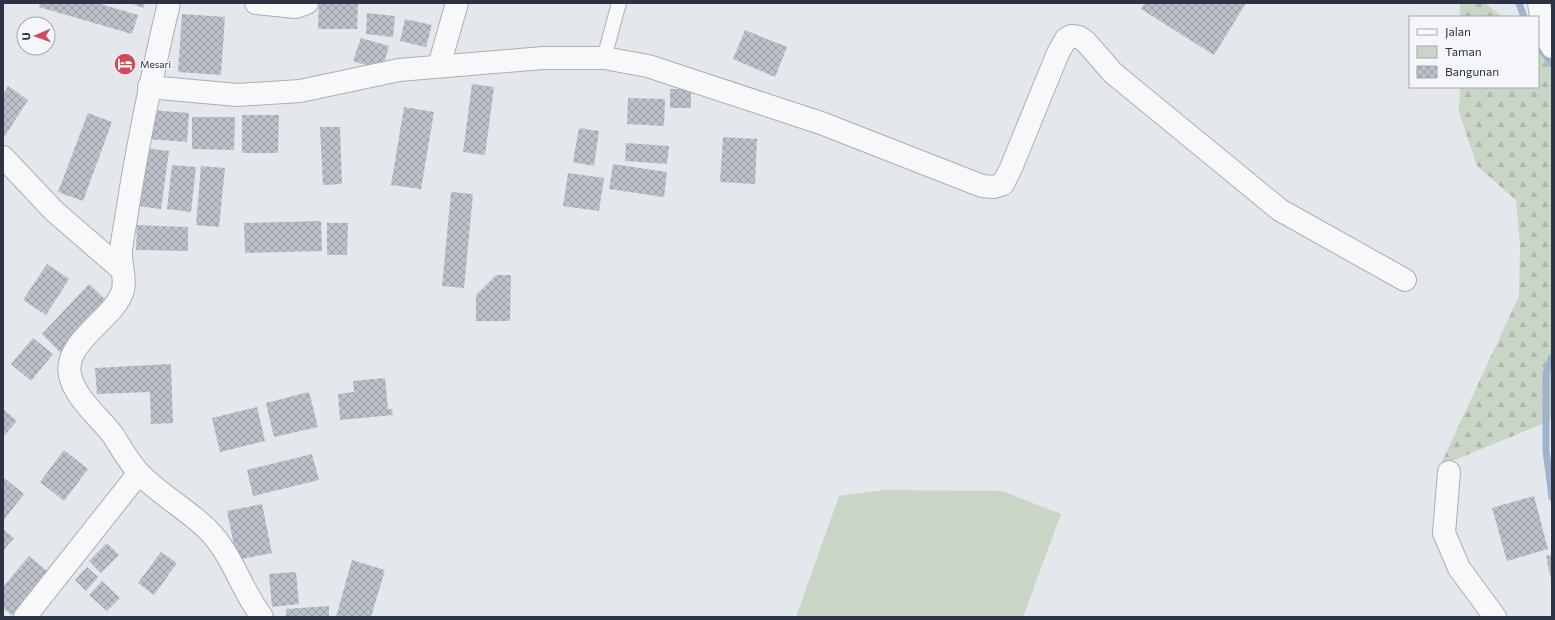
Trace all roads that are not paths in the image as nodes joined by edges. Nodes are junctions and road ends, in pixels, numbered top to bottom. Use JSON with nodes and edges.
{"nodes":[{"id":1,"x":170,"y":3,"type":"edge"},
{"id":2,"x":256,"y":3,"type":"edge"},
{"id":3,"x":307,"y":3,"type":"edge"},
{"id":4,"x":457,"y":3,"type":"edge"},
{"id":5,"x":619,"y":3,"type":"edge"},
{"id":6,"x":1539,"y":3,"type":"edge"},
{"id":7,"x":1552,"y":47,"type":"edge"},
{"id":8,"x":604,"y":58,"type":"junction"},
{"id":9,"x":439,"y":66,"type":"junction"},
{"id":10,"x":149,"y":87,"type":"junction"},
{"id":11,"x":3,"y":157,"type":"edge"},
{"id":12,"x":121,"y":269,"type":"junction"},
{"id":13,"x":1405,"y":280,"type":"dead end"},
{"id":14,"x":1449,"y":472,"type":"dead end"},
{"id":15,"x":139,"y":473,"type":"junction"},
{"id":16,"x":25,"y":617,"type":"edge"},
{"id":17,"x":262,"y":617,"type":"edge"},
{"id":18,"x":1495,"y":617,"type":"edge"}],
"edges":[{"from":1,"to":10,"type":"street"},
{"from":2,"to":3,"type":"street"},
{"from":4,"to":9,"type":"street"},
{"from":5,"to":8,"type":"lane"},
{"from":6,"to":7,"type":"street"},
{"from":8,"to":9,"type":"street"},
{"from":8,"to":13,"type":"street"},
{"from":9,"to":10,"type":"street"},
{"from":10,"to":12,"type":"street"},
{"from":11,"to":12,"type":"street"},
{"from":12,"to":15,"type":"street"},
{"from":14,"to":18,"type":"street"},
{"from":15,"to":16,"type":"street"},
{"from":15,"to":17,"type":"street"}]}
